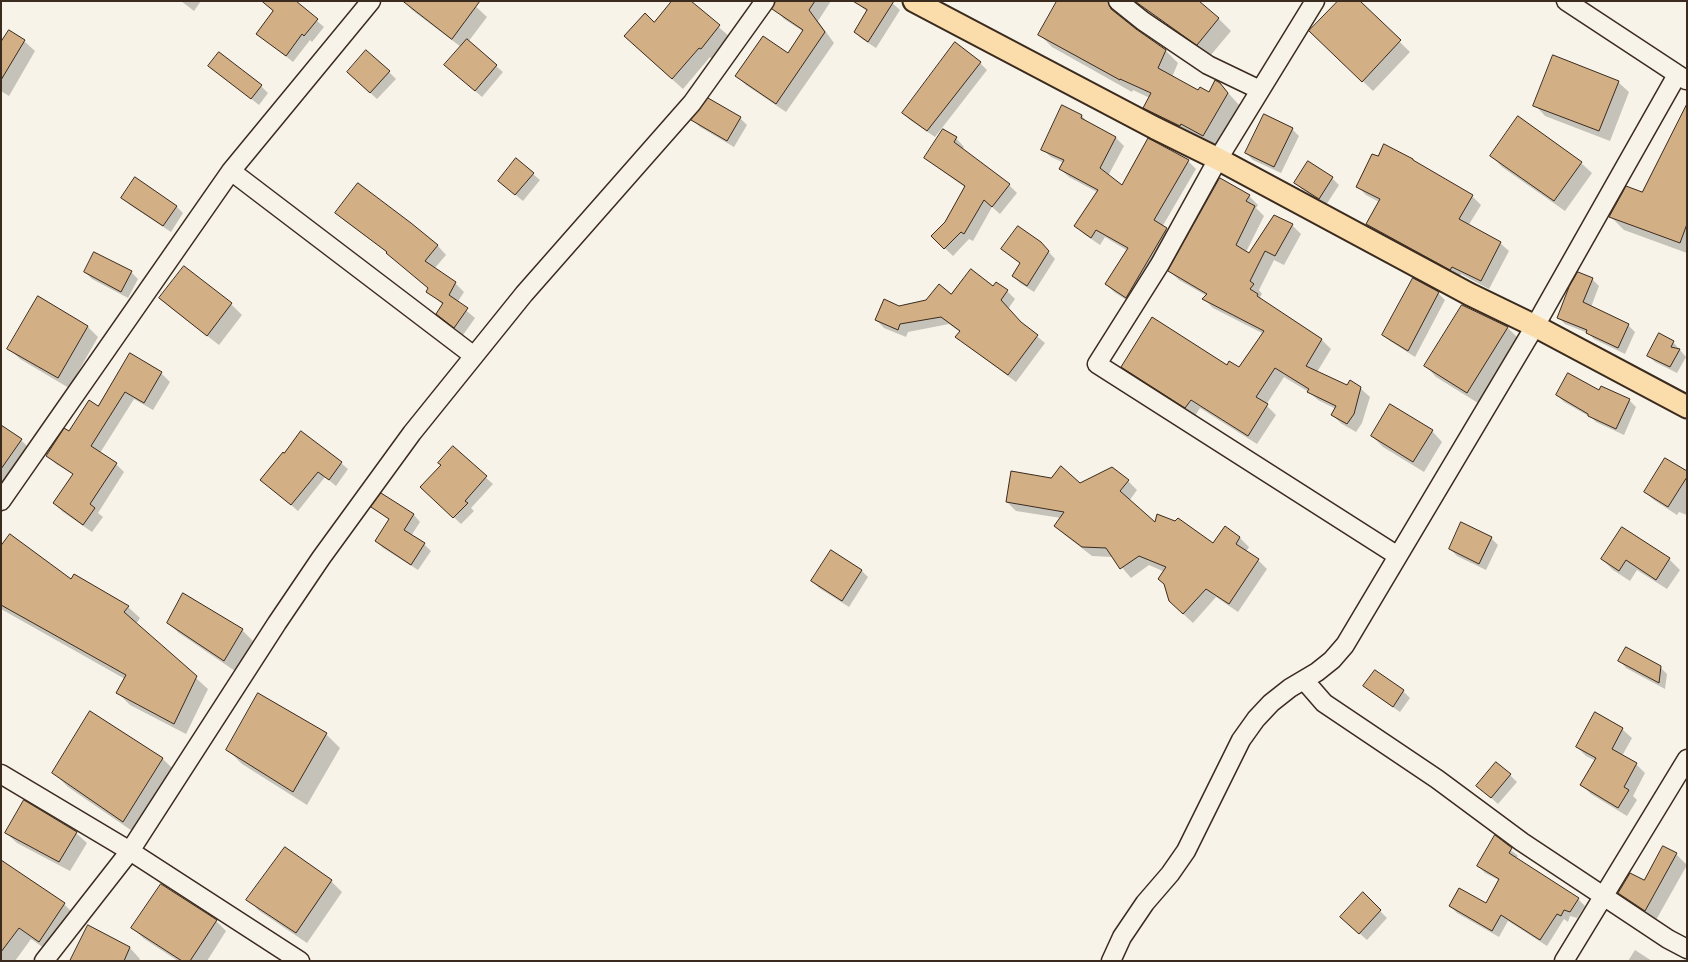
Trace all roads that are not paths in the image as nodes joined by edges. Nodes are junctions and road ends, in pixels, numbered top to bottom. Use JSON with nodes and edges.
{"nodes":[{"id":1,"x":371,"y":1,"type":"edge"},
{"id":2,"x":765,"y":1,"type":"edge"},
{"id":3,"x":914,"y":1,"type":"edge"},
{"id":4,"x":1118,"y":1,"type":"edge"},
{"id":5,"x":1315,"y":1,"type":"edge"},
{"id":6,"x":1566,"y":1,"type":"edge"},
{"id":7,"x":1682,"y":78,"type":"edge"},
{"id":8,"x":1260,"y":90,"type":"junction"},
{"id":9,"x":1218,"y":159,"type":"junction"},
{"id":10,"x":231,"y":171,"type":"junction"},
{"id":11,"x":1535,"y":326,"type":"junction"},
{"id":12,"x":474,"y":356,"type":"junction"},
{"id":13,"x":1687,"y":407,"type":"edge"},
{"id":14,"x":1,"y":501,"type":"edge"},
{"id":15,"x":1398,"y":556,"type":"junction"},
{"id":16,"x":1304,"y":680,"type":"junction"},
{"id":17,"x":1687,"y":759,"type":"edge"},
{"id":18,"x":1,"y":774,"type":"edge"},
{"id":19,"x":130,"y":851,"type":"junction"},
{"id":20,"x":1603,"y":896,"type":"junction"},
{"id":21,"x":1687,"y":949,"type":"edge"},
{"id":22,"x":44,"y":961,"type":"edge"},
{"id":23,"x":300,"y":961,"type":"edge"},
{"id":24,"x":1111,"y":961,"type":"edge"},
{"id":25,"x":1564,"y":961,"type":"edge"}],
"edges":[{"from":1,"to":10,"type":"street"},
{"from":2,"to":12,"type":"street"},
{"from":3,"to":9,"type":"main road"},
{"from":4,"to":8,"type":"street"},
{"from":5,"to":8,"type":"street"},
{"from":6,"to":7,"type":"street"},
{"from":7,"to":11,"type":"street"},
{"from":8,"to":9,"type":"street"},
{"from":9,"to":11,"type":"main road"},
{"from":9,"to":15,"type":"street"},
{"from":10,"to":12,"type":"street"},
{"from":10,"to":14,"type":"street"},
{"from":11,"to":13,"type":"main road"},
{"from":11,"to":15,"type":"street"},
{"from":12,"to":19,"type":"street"},
{"from":15,"to":16,"type":"street"},
{"from":16,"to":20,"type":"street"},
{"from":16,"to":24,"type":"street"},
{"from":17,"to":20,"type":"street"},
{"from":18,"to":19,"type":"street"},
{"from":19,"to":22,"type":"street"},
{"from":19,"to":23,"type":"street"},
{"from":20,"to":21,"type":"street"},
{"from":20,"to":25,"type":"street"}]}
